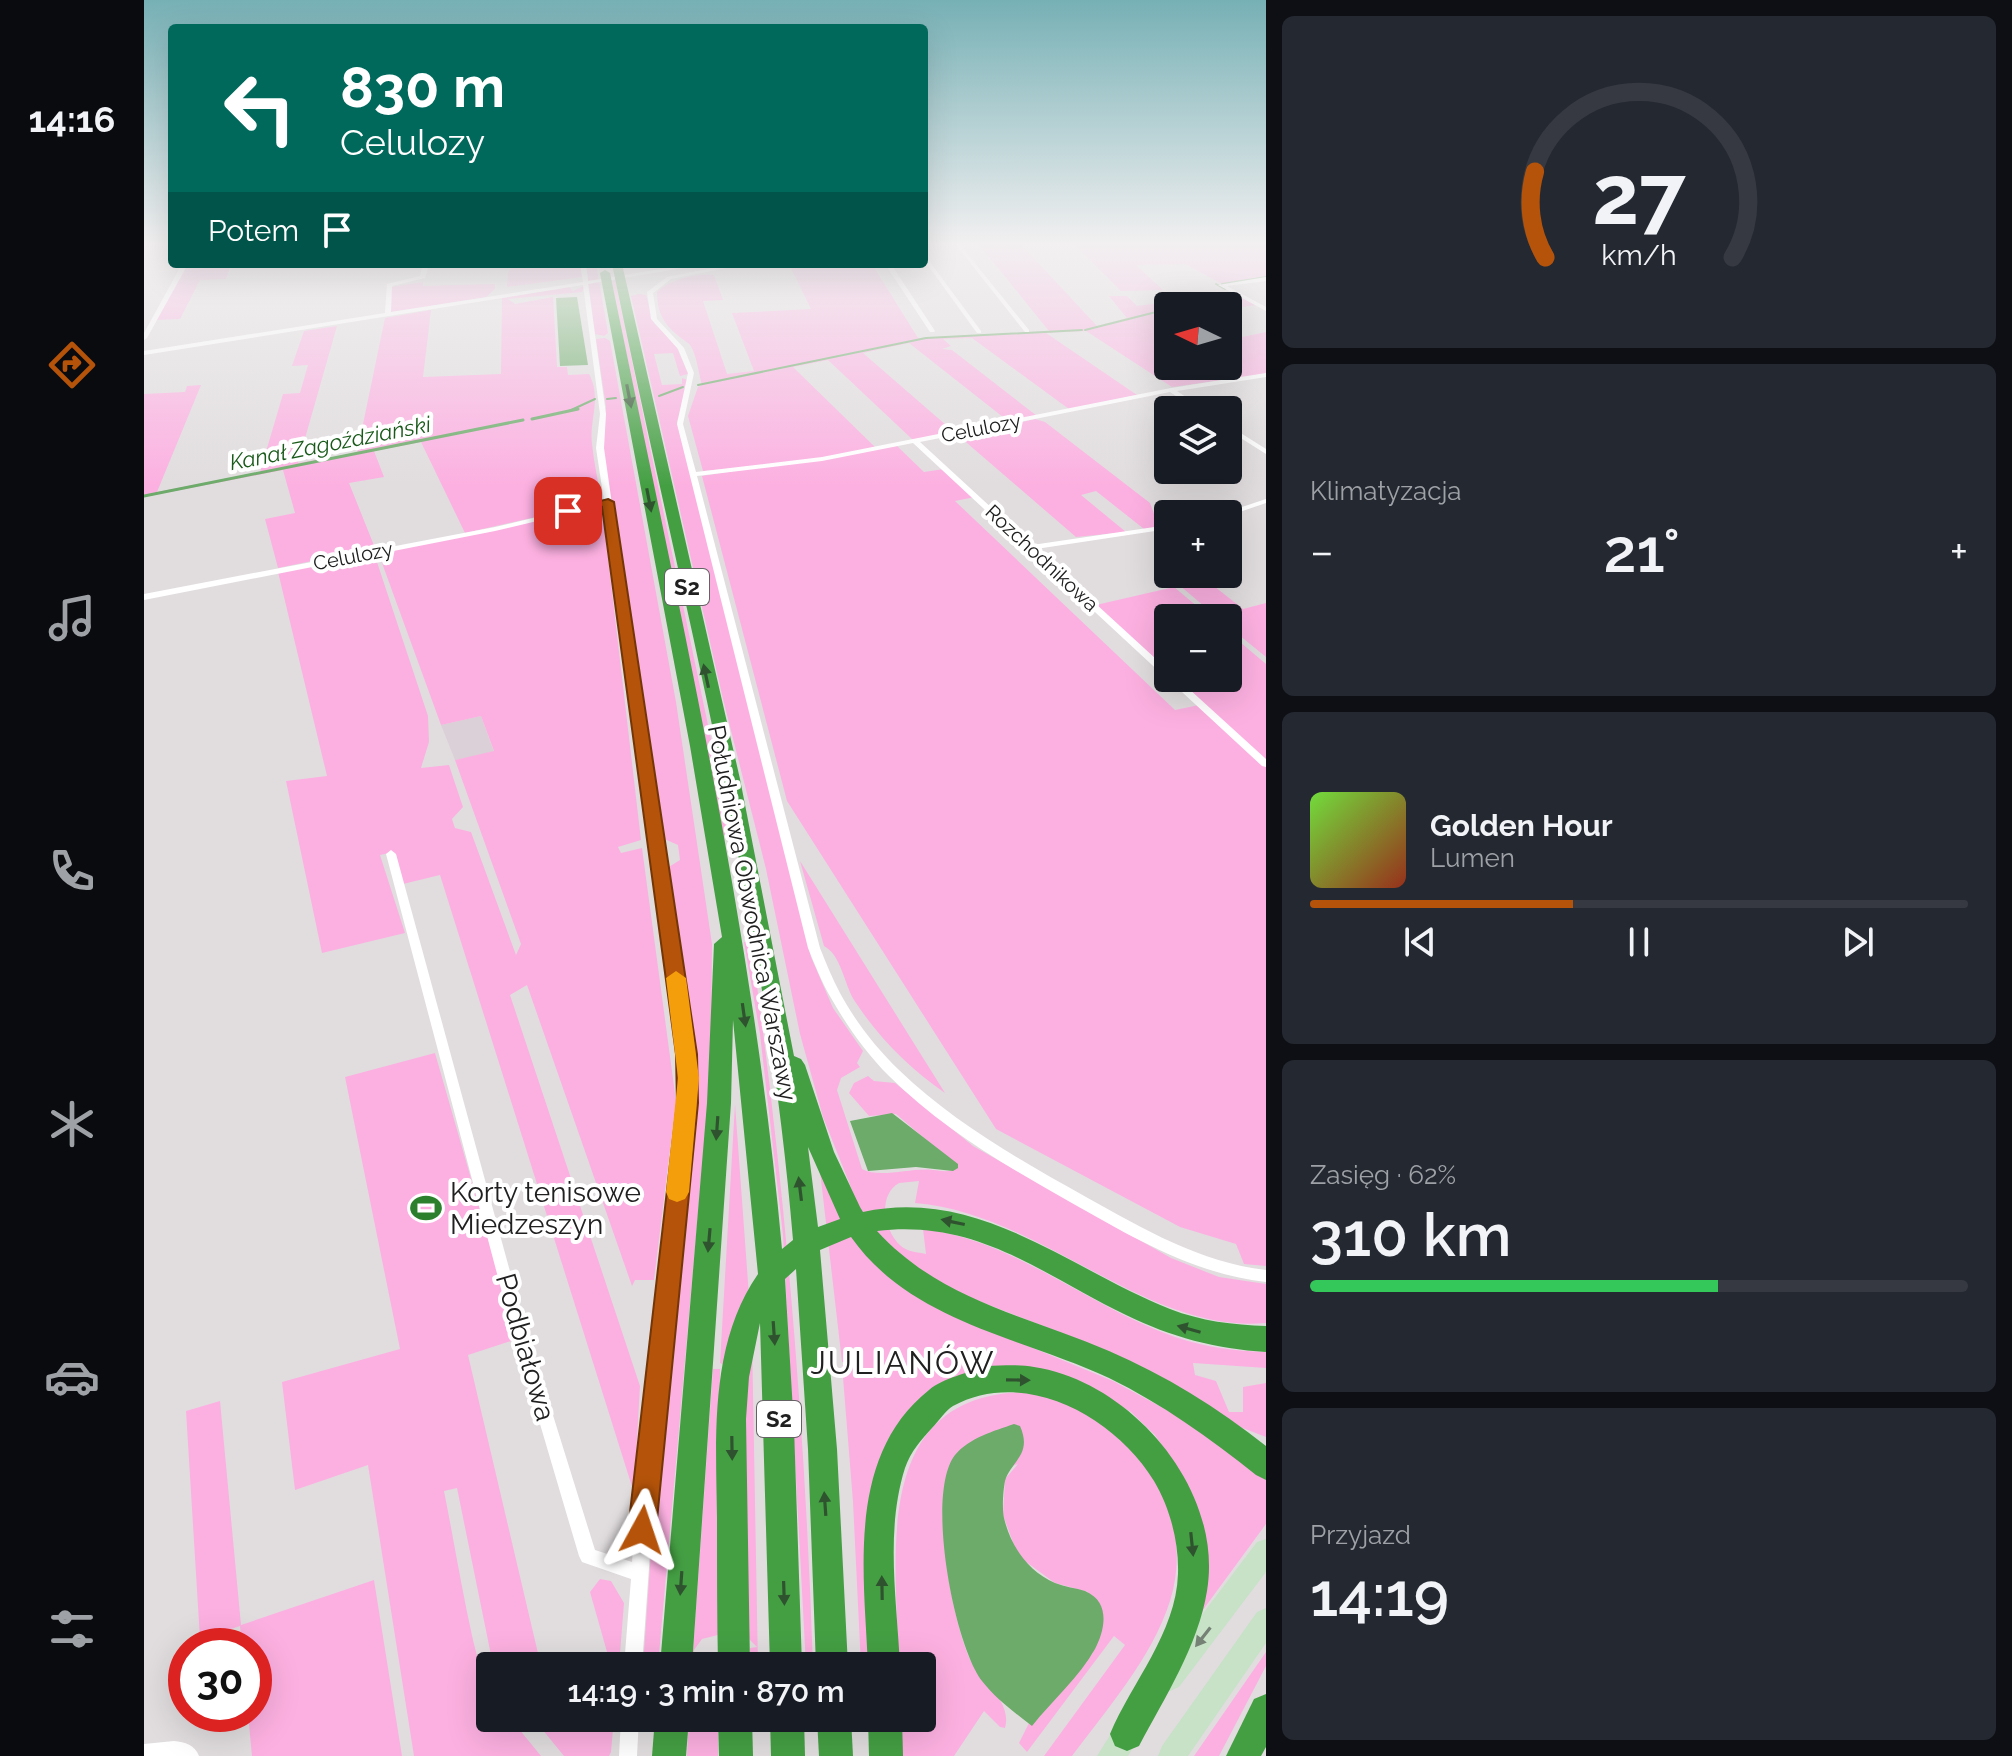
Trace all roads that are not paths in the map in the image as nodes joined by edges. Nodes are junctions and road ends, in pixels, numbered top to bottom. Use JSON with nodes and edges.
{"nodes":[{"id":1,"x":337,"y":323,"type":"edge"},
{"id":2,"x":589,"y":323,"type":"edge"},
{"id":3,"x":614,"y":323,"type":"edge"},
{"id":4,"x":630,"y":323,"type":"edge"},
{"id":5,"x":658,"y":323,"type":"edge"},
{"id":6,"x":927,"y":323,"type":"edge"},
{"id":7,"x":972,"y":323,"type":"edge"},
{"id":8,"x":1021,"y":323,"type":"edge"},
{"id":9,"x":932,"y":331,"type":"dead end"},
{"id":10,"x":1027,"y":331,"type":"dead end"},
{"id":11,"x":979,"y":332,"type":"dead end"},
{"id":12,"x":144,"y":353,"type":"edge"},
{"id":13,"x":1266,"y":375,"type":"edge"},
{"id":14,"x":1171,"y":390,"type":"junction"},
{"id":15,"x":1180,"y":396,"type":"edge"},
{"id":16,"x":1242,"y":436,"type":"edge"},
{"id":17,"x":915,"y":441,"type":"junction"},
{"id":18,"x":1266,"y":452,"type":"edge"},
{"id":19,"x":694,"y":474,"type":"junction"},
{"id":20,"x":1266,"y":501,"type":"edge"},
{"id":21,"x":608,"y":502,"type":"junction"},
{"id":22,"x":1242,"y":509,"type":"edge"},
{"id":23,"x":1154,"y":529,"type":"edge"},
{"id":24,"x":1031,"y":547,"type":"junction"},
{"id":25,"x":144,"y":597,"type":"edge"},
{"id":26,"x":1154,"y":661,"type":"edge"},
{"id":27,"x":1187,"y":692,"type":"edge"},
{"id":28,"x":1266,"y":764,"type":"edge"},
{"id":29,"x":391,"y":854,"type":"dead end"},
{"id":30,"x":728,"y":911,"type":"junction"},
{"id":31,"x":776,"y":1016,"type":"junction"},
{"id":32,"x":1266,"y":1276,"type":"edge"},
{"id":33,"x":1266,"y":1339,"type":"edge"},
{"id":34,"x":1230,"y":1435,"type":"junction"},
{"id":35,"x":1266,"y":1448,"type":"edge"},
{"id":36,"x":1266,"y":1465,"type":"edge"},
{"id":37,"x":1266,"y":1551,"type":"edge"},
{"id":38,"x":639,"y":1573,"type":"junction"},
{"id":39,"x":1266,"y":1621,"type":"edge"},
{"id":40,"x":634,"y":1652,"type":"edge"},
{"id":41,"x":677,"y":1652,"type":"edge"},
{"id":42,"x":734,"y":1652,"type":"edge"},
{"id":43,"x":786,"y":1652,"type":"edge"},
{"id":44,"x":831,"y":1652,"type":"edge"},
{"id":45,"x":884,"y":1652,"type":"edge"},
{"id":46,"x":1266,"y":1711,"type":"edge"},
{"id":47,"x":629,"y":1732,"type":"edge"},
{"id":48,"x":671,"y":1732,"type":"edge"},
{"id":49,"x":735,"y":1732,"type":"edge"},
{"id":50,"x":787,"y":1732,"type":"edge"},
{"id":51,"x":835,"y":1732,"type":"edge"},
{"id":52,"x":885,"y":1732,"type":"edge"},
{"id":53,"x":1119,"y":1745,"type":"edge"},
{"id":54,"x":144,"y":1753,"type":"edge"},
{"id":55,"x":190,"y":1756,"type":"edge"},
{"id":56,"x":628,"y":1756,"type":"edge"},
{"id":57,"x":669,"y":1756,"type":"edge"},
{"id":58,"x":736,"y":1756,"type":"edge"},
{"id":59,"x":788,"y":1756,"type":"edge"},
{"id":60,"x":836,"y":1756,"type":"edge"},
{"id":61,"x":886,"y":1756,"type":"edge"},
{"id":62,"x":1172,"y":1756,"type":"edge"},
{"id":63,"x":1243,"y":1756,"type":"edge"}],
"edges":[{"from":1,"to":12,"type":"street"},
{"from":2,"to":21,"type":"street"},
{"from":3,"to":30,"type":"highway","name":"Południowa Obwodnica Warszawy","number":"S2","one_way":true},
{"from":31,"to":4,"type":"highway","name":"Południowa Obwodnica Warszawy","number":"S2","one_way":true},
{"from":5,"to":19,"type":"street"},
{"from":6,"to":9,"type":"street"},
{"from":7,"to":11,"type":"street"},
{"from":8,"to":10,"type":"street"},
{"from":13,"to":14,"type":"street","name":"Celulozy"},
{"from":14,"to":15,"type":"street"},
{"from":14,"to":17,"type":"street","name":"Celulozy"},
{"from":16,"to":18,"type":"street"},
{"from":17,"to":19,"type":"street","name":"Celulozy"},
{"from":17,"to":24,"type":"street","name":"Rozchodnikowa"},
{"from":19,"to":32,"type":"street"},
{"from":20,"to":22,"type":"street"},
{"from":21,"to":25,"type":"street","name":"Celulozy"},
{"from":21,"to":38,"type":"street"},
{"from":23,"to":24,"type":"street"},
{"from":24,"to":26,"type":"street","name":"Rozchodnikowa"},
{"from":27,"to":28,"type":"street","name":"Rozchodnikowa"},
{"from":29,"to":38,"type":"street","name":"Podbiałowa"},
{"from":30,"to":41,"type":"highway","one_way":true},
{"from":30,"to":43,"type":"highway","name":"Południowa Obwodnica Warszawy","number":"S2","one_way":true},
{"from":31,"to":34,"type":"highway"},
{"from":44,"to":31,"type":"highway","name":"Południowa Obwodnica Warszawy","number":"S2","one_way":true},
{"from":33,"to":42,"type":"highway","one_way":true},
{"from":34,"to":35,"type":"highway"},
{"from":34,"to":36,"type":"highway"},
{"from":37,"to":53,"type":"main road","one_way":true},
{"from":38,"to":40,"type":"street"},
{"from":39,"to":62,"type":"main road"},
{"from":45,"to":53,"type":"highway","one_way":true},
{"from":46,"to":63,"type":"highway"},
{"from":47,"to":56,"type":"street"},
{"from":48,"to":57,"type":"highway"},
{"from":49,"to":58,"type":"highway"},
{"from":50,"to":59,"type":"highway"},
{"from":51,"to":60,"type":"highway"},
{"from":52,"to":61,"type":"highway"},
{"from":54,"to":55,"type":"street"}]}
